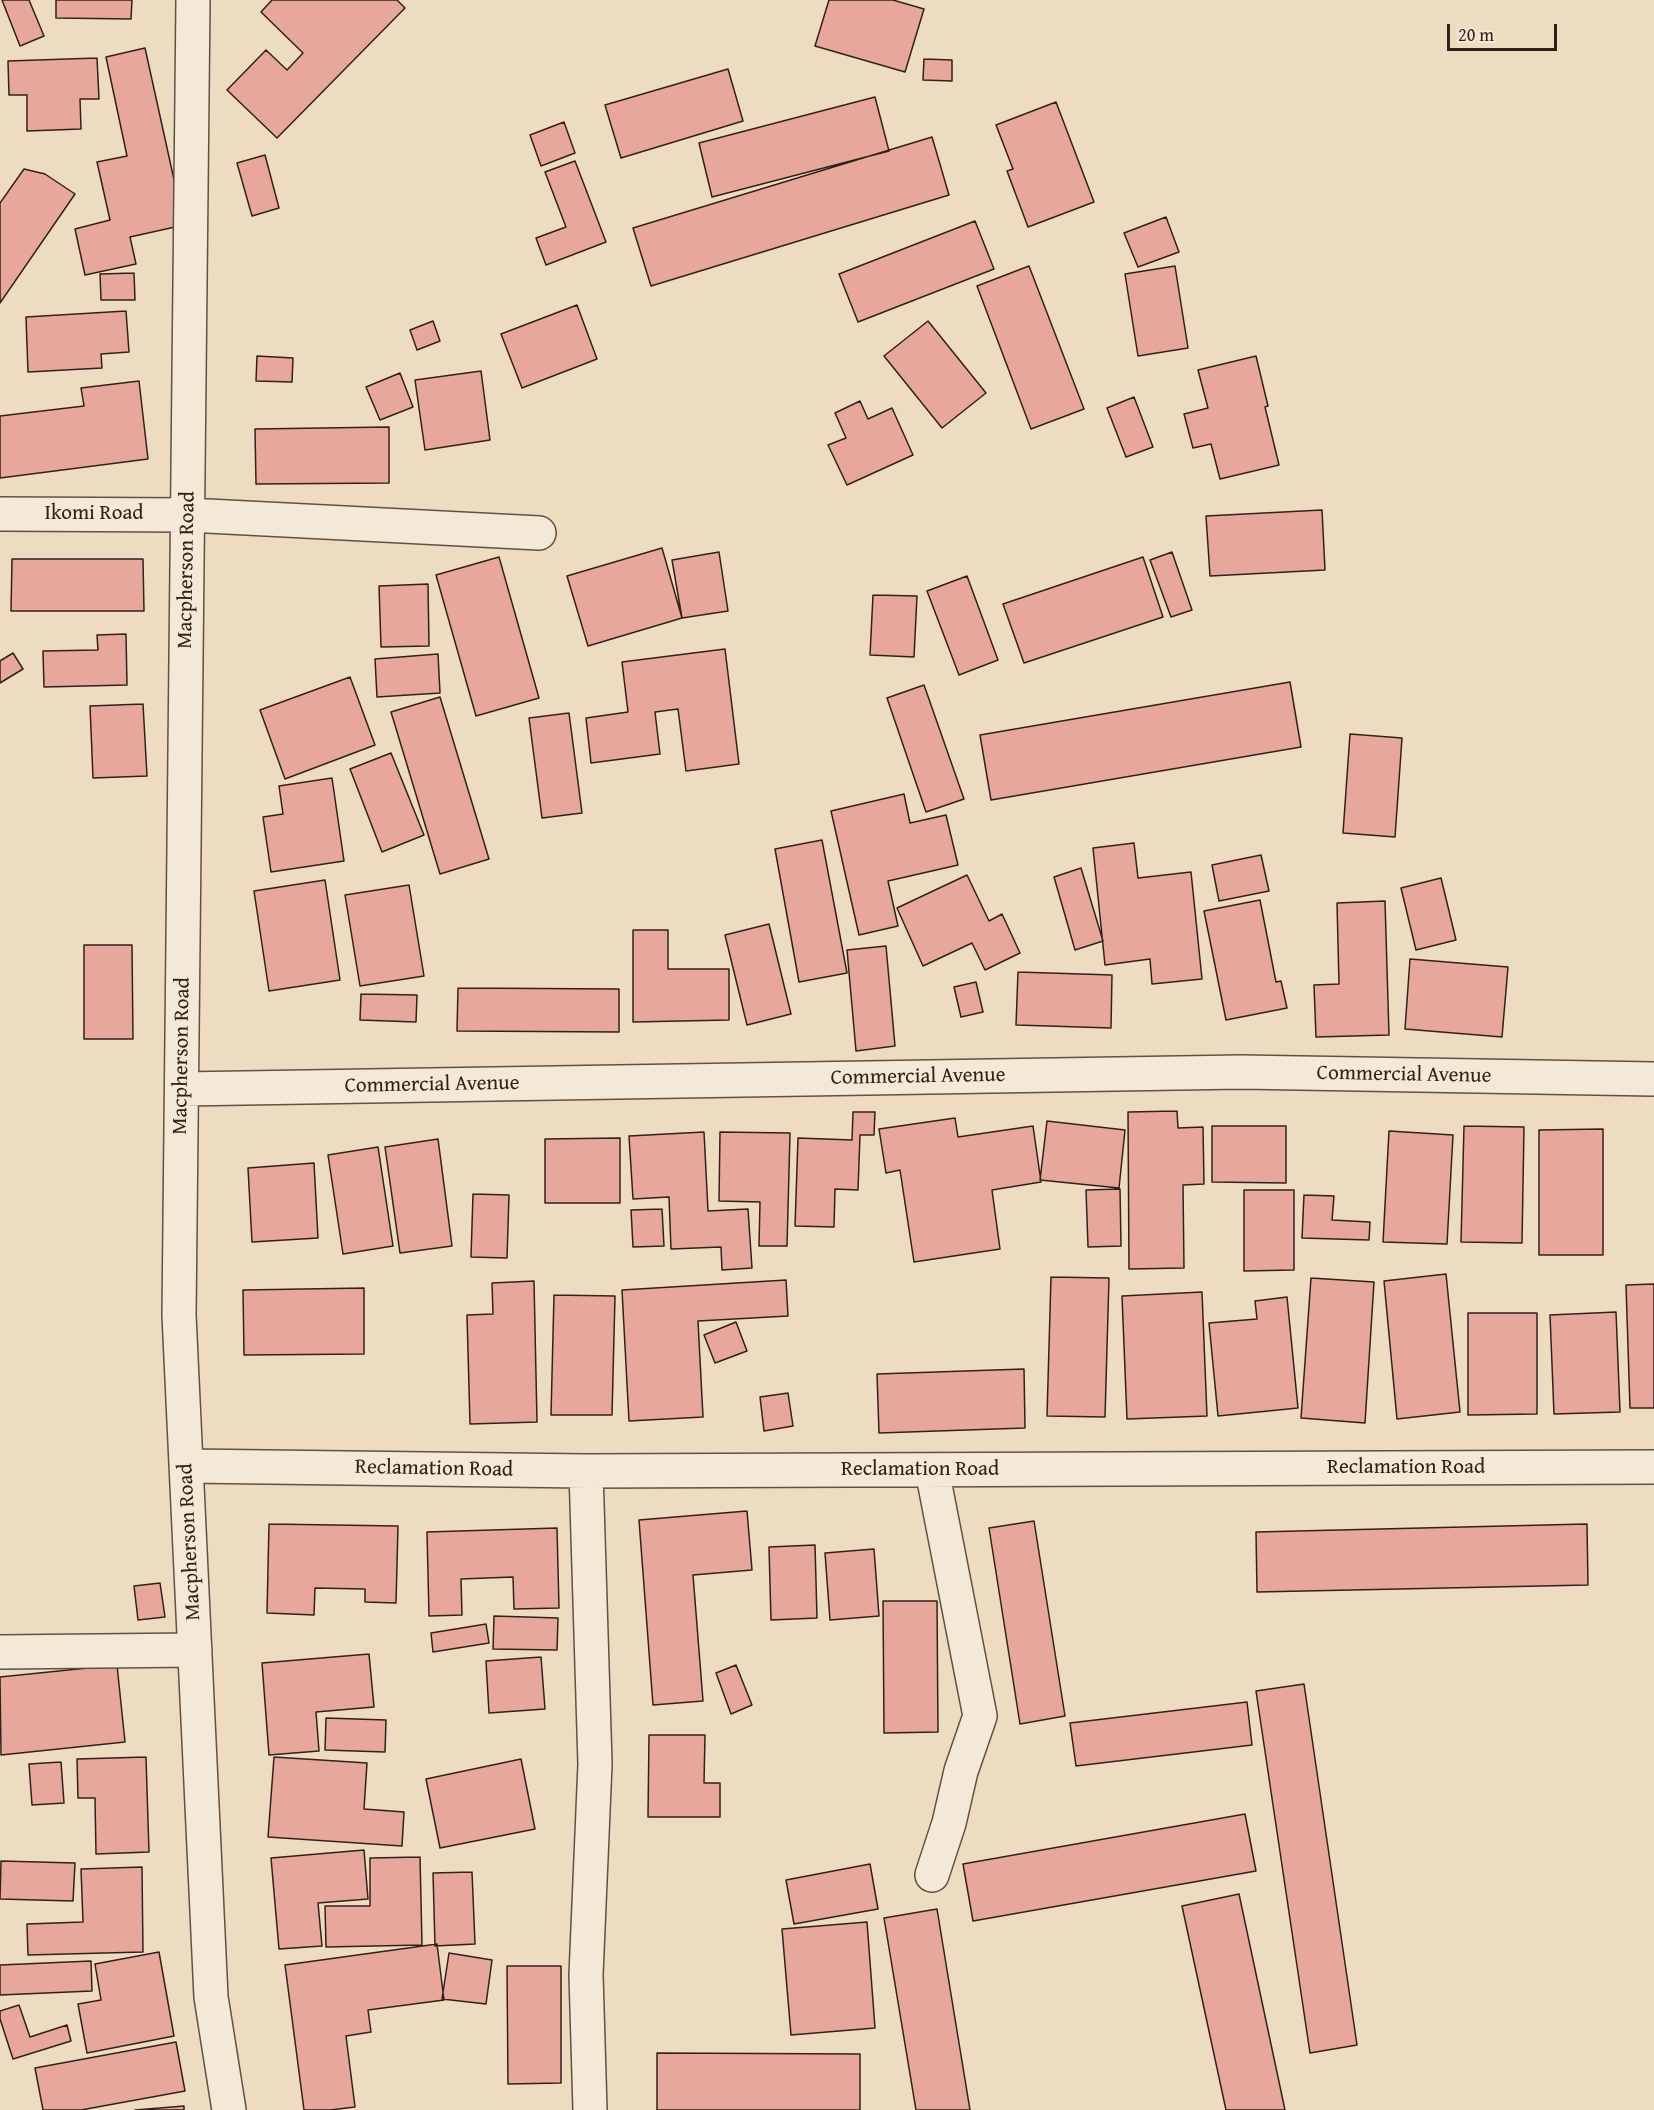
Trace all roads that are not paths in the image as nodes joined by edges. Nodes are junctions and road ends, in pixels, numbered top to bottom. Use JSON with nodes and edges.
{"nodes":[{"id":1,"x":193,"y":0,"type":"edge"},
{"id":2,"x":0,"y":514,"type":"edge"},
{"id":3,"x":188,"y":515,"type":"junction"},
{"id":4,"x":539,"y":532,"type":"dead end"},
{"id":5,"x":1654,"y":1079,"type":"edge"},
{"id":6,"x":182,"y":1089,"type":"junction"},
{"id":7,"x":187,"y":1466,"type":"junction"},
{"id":8,"x":1654,"y":1467,"type":"edge"},
{"id":9,"x":932,"y":1470,"type":"junction"},
{"id":10,"x":586,"y":1471,"type":"junction"},
{"id":11,"x":195,"y":1650,"type":"junction"},
{"id":12,"x":0,"y":1653,"type":"edge"},
{"id":13,"x":932,"y":1875,"type":"dead end"},
{"id":14,"x":229,"y":2110,"type":"edge"},
{"id":15,"x":590,"y":2110,"type":"edge"}],
"edges":[{"from":1,"to":3,"type":"street","name":"Macpherson Road"},
{"from":2,"to":3,"type":"street","name":"Ikomi Road"},
{"from":3,"to":4,"type":"street","name":"Ikomi Road"},
{"from":3,"to":6,"type":"street","name":"Macpherson Road"},
{"from":5,"to":6,"type":"street","name":"Commercial Avenue"},
{"from":6,"to":7,"type":"street","name":"Macpherson Road"},
{"from":7,"to":10,"type":"street","name":"Reclamation Road"},
{"from":7,"to":11,"type":"street","name":"Macpherson Road"},
{"from":8,"to":9,"type":"street","name":"Reclamation Road"},
{"from":9,"to":10,"type":"street","name":"Reclamation Road"},
{"from":9,"to":13,"type":"street"},
{"from":10,"to":15,"type":"street"},
{"from":11,"to":12,"type":"street"},
{"from":11,"to":14,"type":"street","name":"Macpherson Road"}]}
